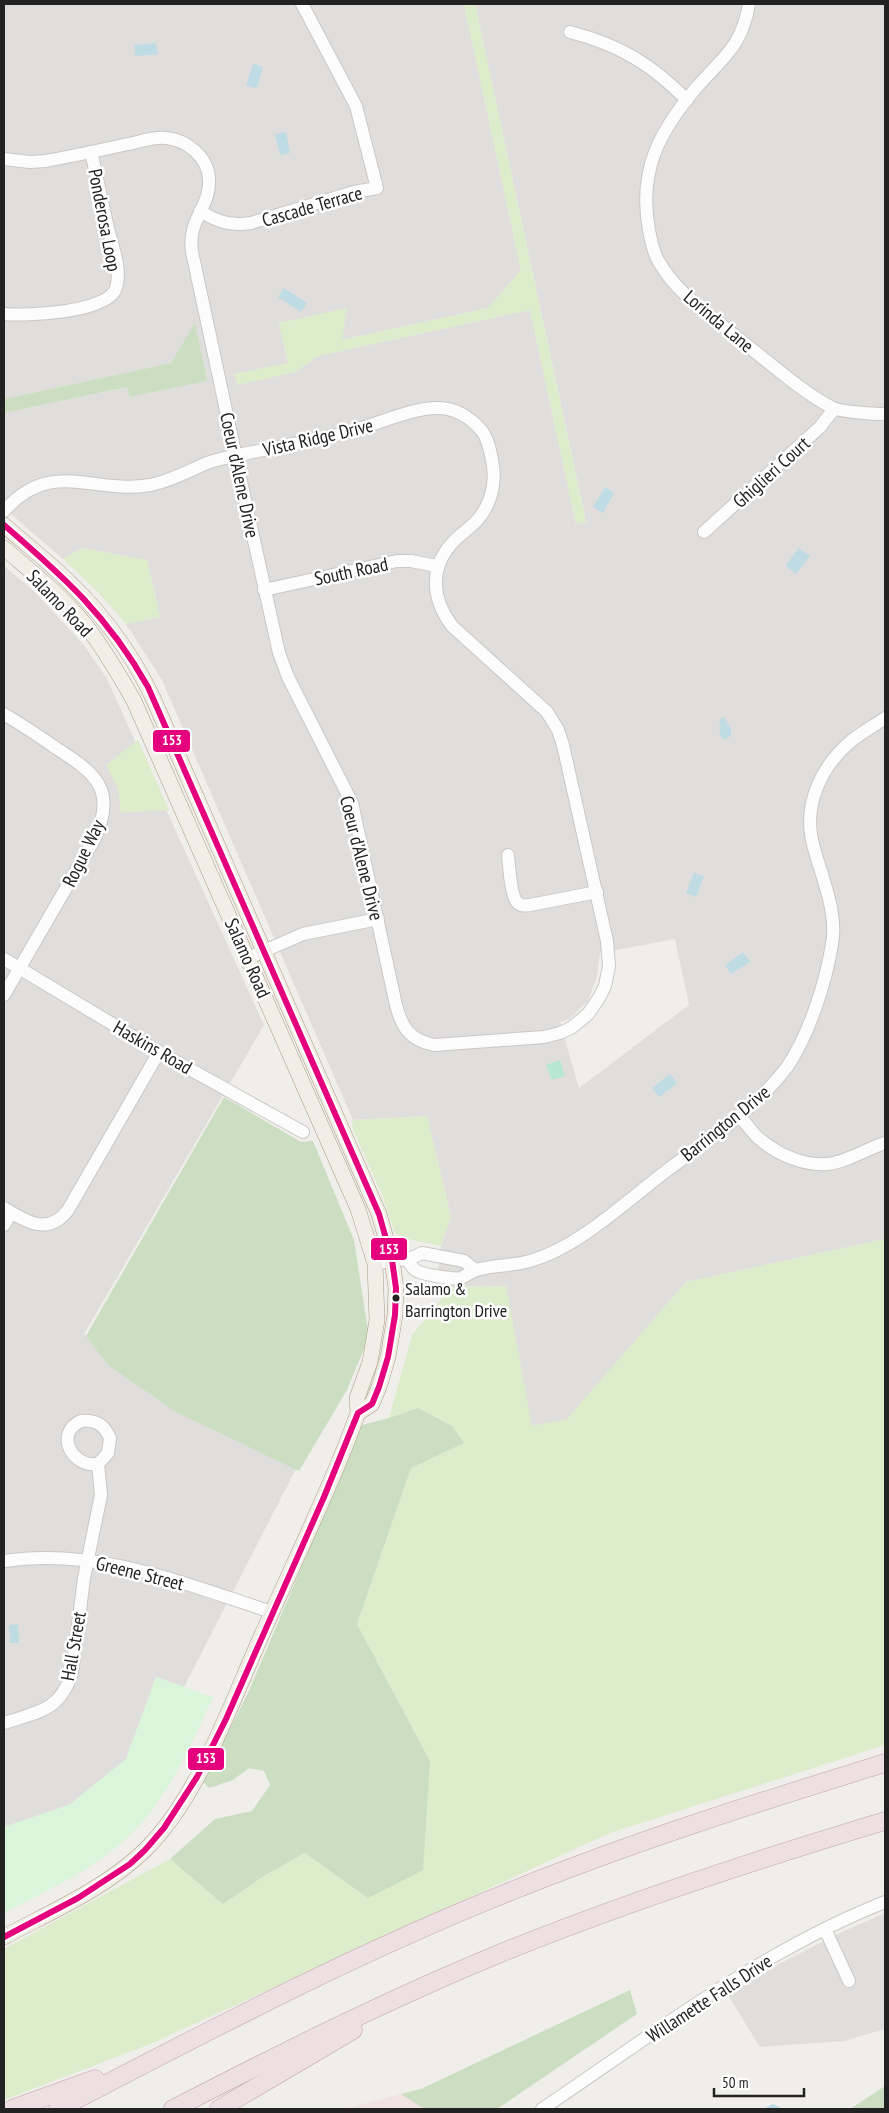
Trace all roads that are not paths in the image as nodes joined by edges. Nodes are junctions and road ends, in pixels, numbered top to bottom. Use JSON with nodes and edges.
{"nodes":[{"id":1,"x":302,"y":4,"type":"edge"},
{"id":2,"x":749,"y":4,"type":"edge"},
{"id":3,"x":570,"y":32,"type":"dead end"},
{"id":4,"x":688,"y":100,"type":"junction"},
{"id":5,"x":91,"y":152,"type":"junction"},
{"id":6,"x":4,"y":159,"type":"edge"},
{"id":7,"x":200,"y":211,"type":"junction"},
{"id":8,"x":4,"y":314,"type":"edge"},
{"id":9,"x":834,"y":409,"type":"junction"},
{"id":10,"x":885,"y":414,"type":"edge"},
{"id":11,"x":235,"y":455,"type":"junction"},
{"id":12,"x":4,"y":511,"type":"edge"},
{"id":13,"x":4,"y":525,"type":"edge"},
{"id":14,"x":704,"y":532,"type":"dead end"},
{"id":15,"x":4,"y":548,"type":"edge"},
{"id":16,"x":437,"y":566,"type":"junction"},
{"id":17,"x":264,"y":590,"type":"junction"},
{"id":18,"x":4,"y":714,"type":"edge"},
{"id":19,"x":885,"y":718,"type":"edge"},
{"id":20,"x":508,"y":855,"type":"dead end"},
{"id":21,"x":597,"y":892,"type":"junction"},
{"id":22,"x":378,"y":919,"type":"junction"},
{"id":23,"x":263,"y":951,"type":"junction"},
{"id":24,"x":248,"y":958,"type":"junction"},
{"id":25,"x":4,"y":960,"type":"edge"},
{"id":26,"x":20,"y":969,"type":"junction"},
{"id":27,"x":4,"y":995,"type":"edge"},
{"id":28,"x":159,"y":1052,"type":"junction"},
{"id":29,"x":739,"y":1115,"type":"junction"},
{"id":30,"x":303,"y":1132,"type":"dead end"},
{"id":31,"x":885,"y":1144,"type":"edge"},
{"id":32,"x":7,"y":1210,"type":"edge"},
{"id":33,"x":4,"y":1224,"type":"edge"},
{"id":34,"x":400,"y":1260,"type":"junction"},
{"id":35,"x":375,"y":1264,"type":"junction"},
{"id":36,"x":475,"y":1270,"type":"junction"},
{"id":37,"x":358,"y":1413,"type":"junction"},
{"id":38,"x":98,"y":1464,"type":"dead end"},
{"id":39,"x":4,"y":1560,"type":"edge"},
{"id":40,"x":87,"y":1560,"type":"junction"},
{"id":41,"x":272,"y":1612,"type":"junction"},
{"id":42,"x":4,"y":1724,"type":"edge"},
{"id":43,"x":885,"y":1763,"type":"edge"},
{"id":44,"x":885,"y":1821,"type":"edge"},
{"id":45,"x":885,"y":1902,"type":"edge"},
{"id":46,"x":825,"y":1929,"type":"junction"},
{"id":47,"x":4,"y":1936,"type":"edge"},
{"id":48,"x":849,"y":1981,"type":"dead end"},
{"id":49,"x":431,"y":1984,"type":"junction"},
{"id":50,"x":159,"y":2056,"type":"junction"},
{"id":51,"x":12,"y":2109,"type":"edge"},
{"id":52,"x":58,"y":2109,"type":"edge"},
{"id":53,"x":173,"y":2109,"type":"edge"},
{"id":54,"x":219,"y":2109,"type":"edge"},
{"id":55,"x":542,"y":2109,"type":"edge"}],
"edges":[{"from":1,"to":7,"type":"street","name":"Cascade Terrace"},
{"from":2,"to":4,"type":"street","name":"Lorinda Lane"},
{"from":3,"to":4,"type":"street"},
{"from":4,"to":9,"type":"street","name":"Lorinda Lane"},
{"from":5,"to":6,"type":"street","name":"Coeur d'Alene Drive"},
{"from":5,"to":7,"type":"street","name":"Coeur d'Alene Drive"},
{"from":5,"to":8,"type":"street","name":"Ponderosa Loop"},
{"from":7,"to":11,"type":"street","name":"Coeur d'Alene Drive"},
{"from":9,"to":10,"type":"street","name":"Lorinda Lane"},
{"from":9,"to":14,"type":"street","name":"Ghiglieri Court"},
{"from":11,"to":12,"type":"street","name":"Vista Ridge Drive"},
{"from":11,"to":16,"type":"street","name":"Vista Ridge Drive"},
{"from":11,"to":17,"type":"street","name":"Coeur d'Alene Drive"},
{"from":13,"to":23,"type":"main road","name":"Salamo Road"},
{"from":15,"to":24,"type":"main road","name":"Salamo Road"},
{"from":16,"to":17,"type":"street","name":"South Road"},
{"from":16,"to":21,"type":"street","name":"Coeur d'Alene Drive"},
{"from":17,"to":22,"type":"street","name":"Coeur d'Alene Drive"},
{"from":18,"to":26,"type":"street","name":"Rogue Way"},
{"from":19,"to":29,"type":"street","name":"Barrington Drive"},
{"from":20,"to":21,"type":"street"},
{"from":21,"to":22,"type":"street","name":"Coeur d'Alene Drive"},
{"from":22,"to":23,"type":"street"},
{"from":23,"to":24,"type":"street"},
{"from":23,"to":34,"type":"main road","name":"Salamo Road"},
{"from":24,"to":35,"type":"main road","name":"Salamo Road"},
{"from":25,"to":26,"type":"street","name":"Haskins Road"},
{"from":26,"to":27,"type":"street","name":"Rogue Way"},
{"from":26,"to":28,"type":"street","name":"Haskins Road"},
{"from":28,"to":30,"type":"street","name":"Haskins Road"},
{"from":28,"to":32,"type":"street"},
{"from":29,"to":31,"type":"street"},
{"from":29,"to":36,"type":"street","name":"Barrington Drive"},
{"from":32,"to":33,"type":"street"},
{"from":34,"to":35,"type":"street"},
{"from":34,"to":36,"type":"street"},
{"from":34,"to":36,"type":"street","name":"Barrington Drive"},
{"from":34,"to":37,"type":"main road","name":"Salamo Road"},
{"from":35,"to":37,"type":"main road","name":"Salamo Road"},
{"from":37,"to":41,"type":"main road","name":"Salamo Road"},
{"from":38,"to":40,"type":"street","name":"Hall Street"},
{"from":39,"to":40,"type":"street","name":"Greene Street"},
{"from":40,"to":41,"type":"street","name":"Greene Street"},
{"from":40,"to":42,"type":"street","name":"Hall Street"},
{"from":41,"to":47,"type":"main road","name":"Salamo Road"},
{"from":43,"to":50,"type":"highway"},
{"from":44,"to":49,"type":"highway"},
{"from":45,"to":46,"type":"street","name":"Willamette Falls Drive"},
{"from":46,"to":48,"type":"street"},
{"from":46,"to":55,"type":"street","name":"Willamette Falls Drive"},
{"from":49,"to":53,"type":"highway"},
{"from":49,"to":54,"type":"highway"},
{"from":50,"to":51,"type":"highway"},
{"from":50,"to":52,"type":"highway"}]}
